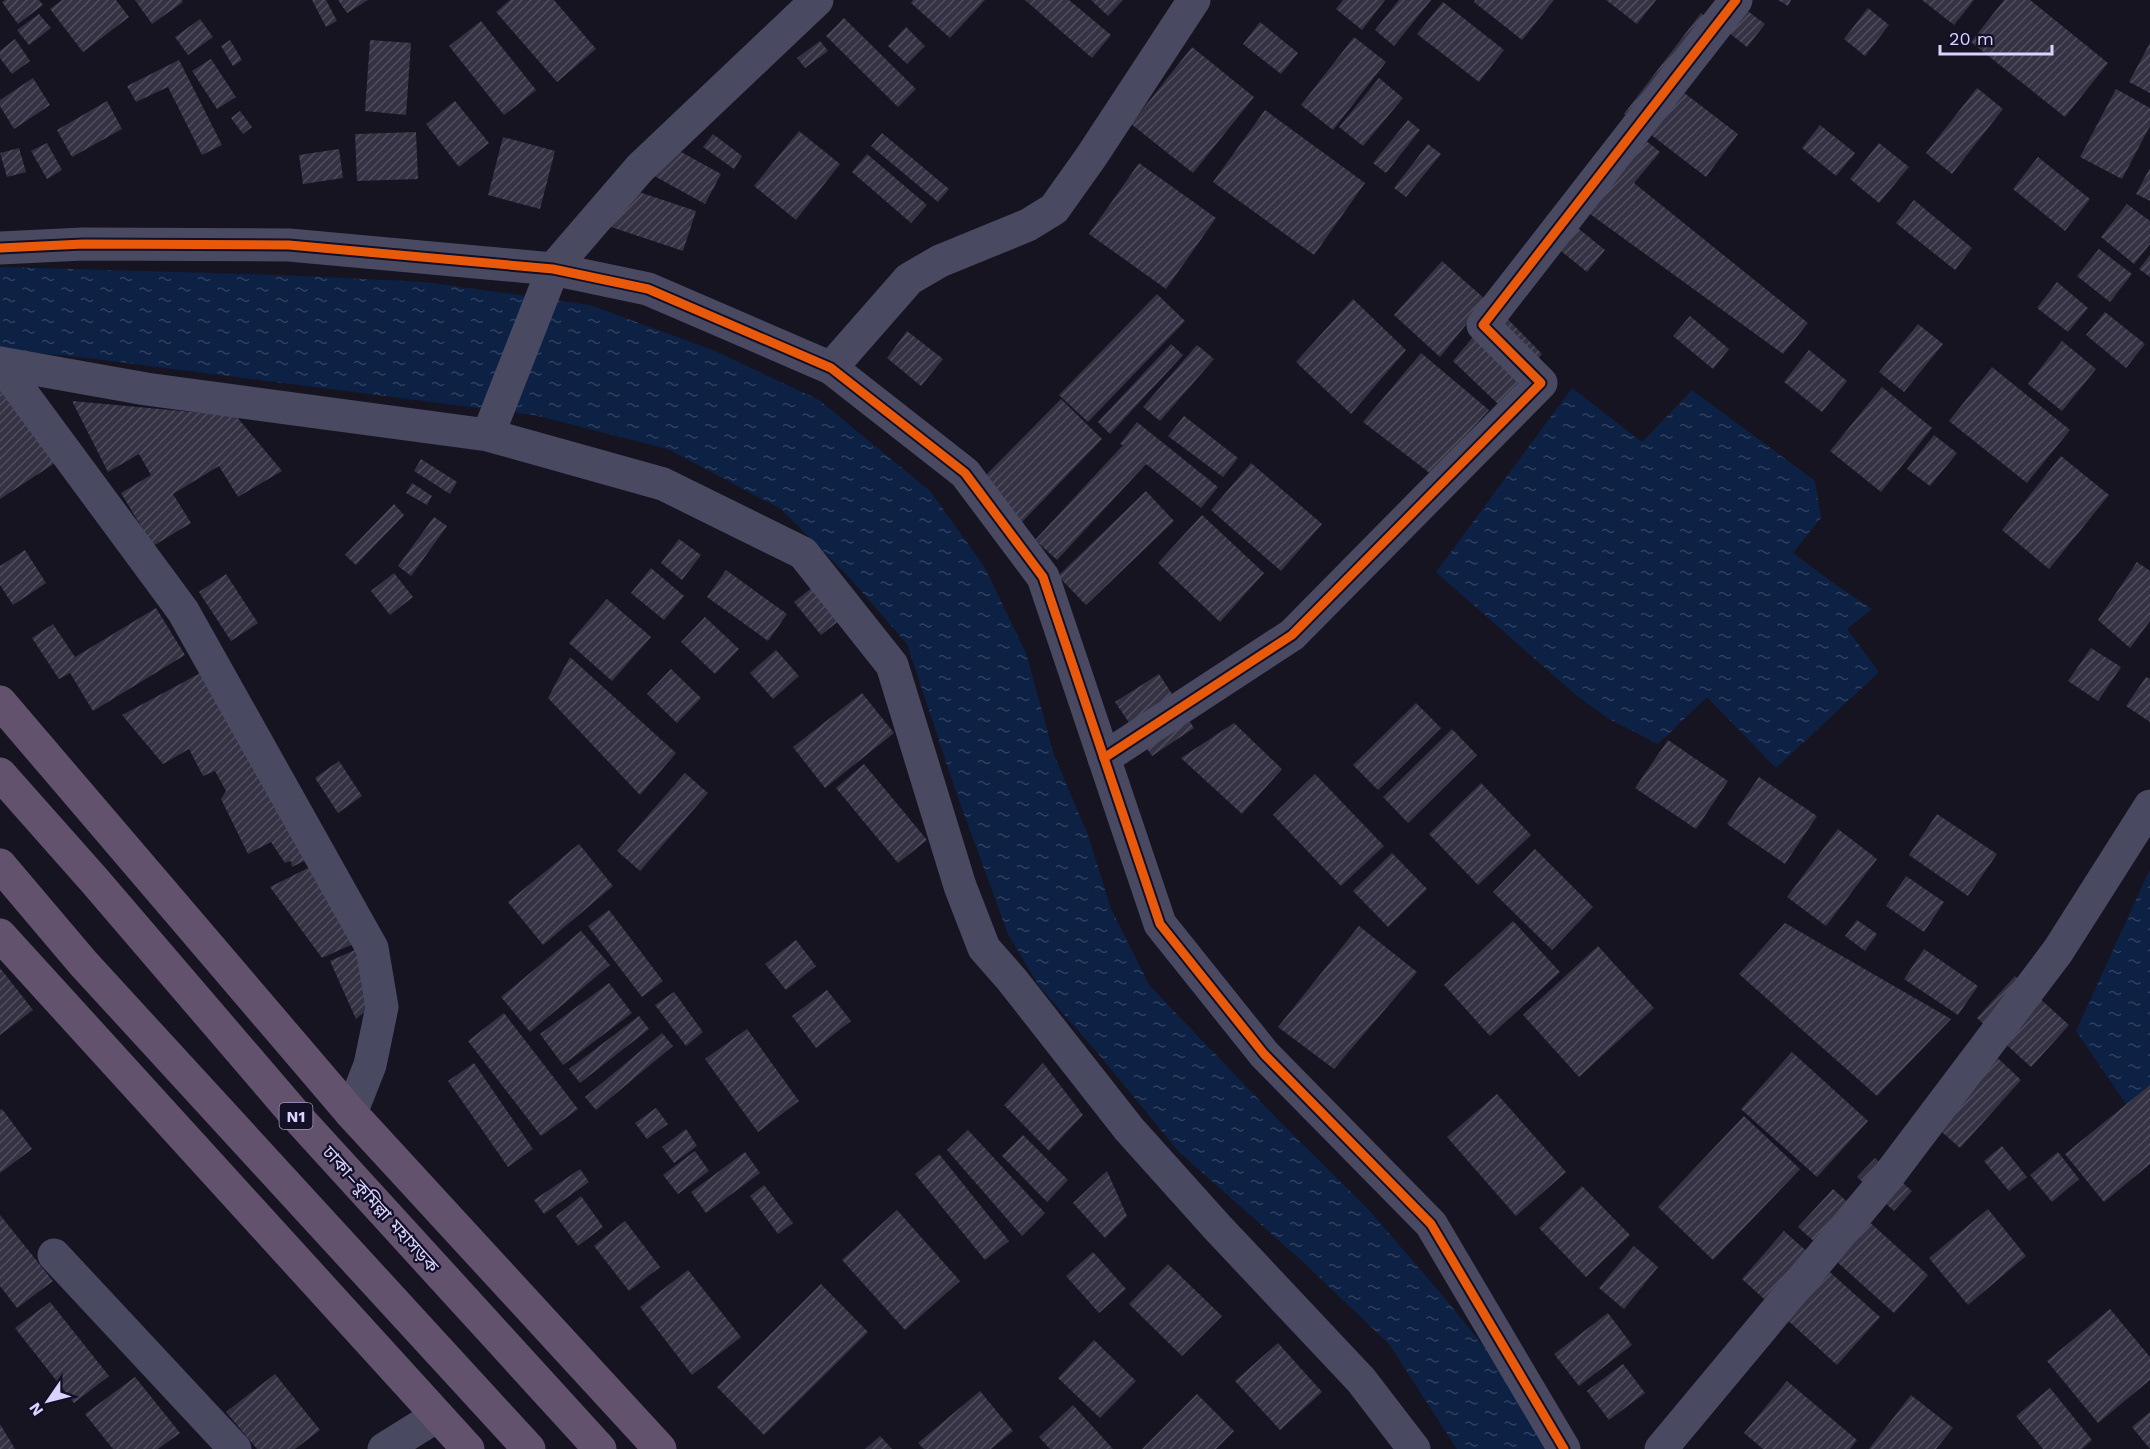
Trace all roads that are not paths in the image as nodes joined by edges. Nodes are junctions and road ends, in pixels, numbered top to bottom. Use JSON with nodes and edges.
{"nodes":[{"id":1,"x":817,"y":0,"type":"edge"},
{"id":2,"x":1194,"y":0,"type":"edge"},
{"id":3,"x":1736,"y":0,"type":"edge"},
{"id":4,"x":0,"y":249,"type":"edge"},
{"id":5,"x":553,"y":269,"type":"junction"},
{"id":6,"x":0,"y":363,"type":"edge"},
{"id":7,"x":831,"y":368,"type":"junction"},
{"id":8,"x":488,"y":435,"type":"junction"},
{"id":9,"x":0,"y":702,"type":"edge"},
{"id":10,"x":1104,"y":758,"type":"junction"},
{"id":11,"x":0,"y":774,"type":"edge"},
{"id":12,"x":2150,"y":806,"type":"edge"},
{"id":13,"x":0,"y":865,"type":"edge"},
{"id":14,"x":0,"y":935,"type":"edge"},
{"id":15,"x":351,"y":1113,"type":"junction"},
{"id":16,"x":54,"y":1255,"type":"dead end"},
{"id":17,"x":437,"y":1416,"type":"junction"},
{"id":18,"x":235,"y":1449,"type":"edge"},
{"id":19,"x":384,"y":1449,"type":"edge"},
{"id":20,"x":468,"y":1449,"type":"edge"},
{"id":21,"x":529,"y":1449,"type":"edge"},
{"id":22,"x":600,"y":1449,"type":"edge"},
{"id":23,"x":660,"y":1449,"type":"edge"},
{"id":24,"x":1414,"y":1449,"type":"edge"},
{"id":25,"x":1564,"y":1449,"type":"edge"},
{"id":26,"x":1661,"y":1449,"type":"edge"}],
"edges":[{"from":1,"to":5,"type":"street"},
{"from":2,"to":7,"type":"street"},
{"from":3,"to":10,"type":"street"},
{"from":4,"to":5,"type":"street"},
{"from":5,"to":7,"type":"street"},
{"from":5,"to":8,"type":"street"},
{"from":6,"to":8,"type":"street"},
{"from":6,"to":15,"type":"street"},
{"from":7,"to":10,"type":"street"},
{"from":8,"to":24,"type":"street"},
{"from":9,"to":15,"type":"highway"},
{"from":10,"to":25,"type":"street"},
{"from":11,"to":22,"type":"highway","name":"ঢাকা–কুমিল্লা মহাসড়ক","number":"N1"},
{"from":12,"to":26,"type":"street"},
{"from":13,"to":21,"type":"highway"},
{"from":14,"to":17,"type":"highway"},
{"from":15,"to":23,"type":"highway"},
{"from":16,"to":18,"type":"street"},
{"from":17,"to":19,"type":"street"},
{"from":17,"to":20,"type":"highway"}]}
